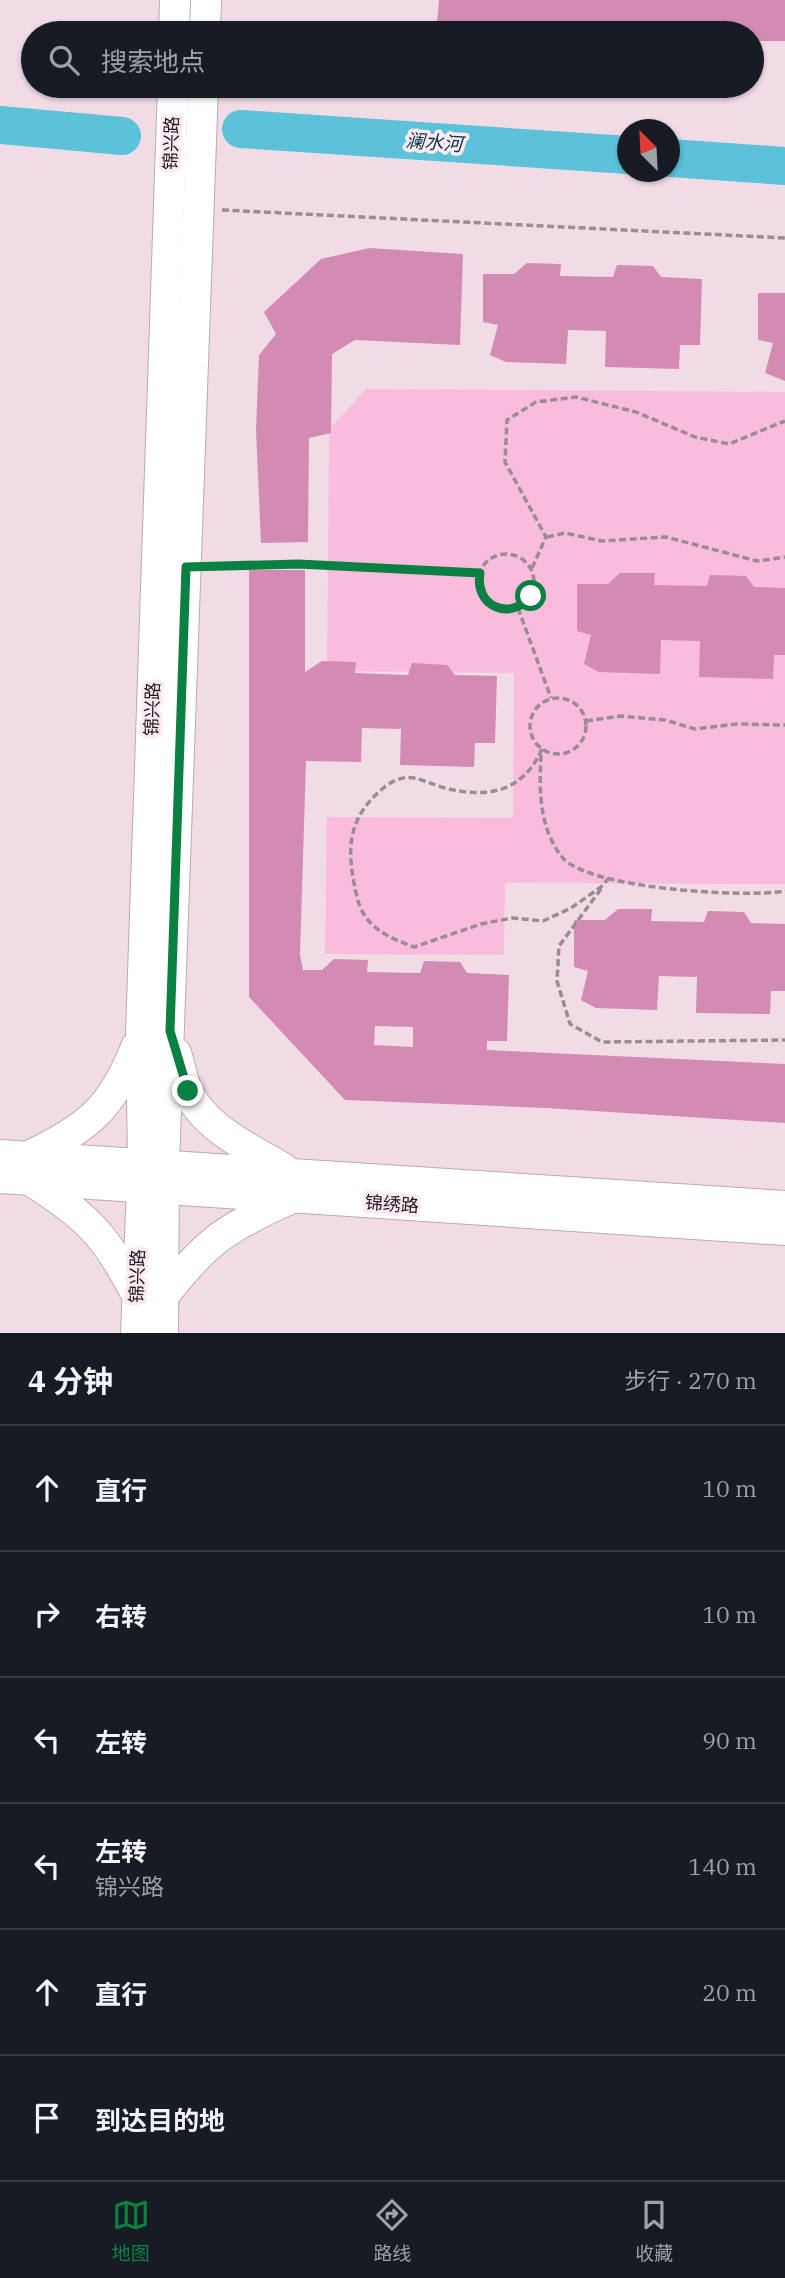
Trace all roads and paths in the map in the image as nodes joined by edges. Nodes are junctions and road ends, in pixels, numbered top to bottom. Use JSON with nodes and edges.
{"nodes":[{"id":1,"x":176,"y":0,"type":"edge"},
{"id":2,"x":206,"y":0,"type":"edge"},
{"id":3,"x":175,"y":21,"type":"edge"},
{"id":4,"x":205,"y":21,"type":"edge"},
{"id":5,"x":173,"y":98,"type":"edge"},
{"id":6,"x":203,"y":98,"type":"edge"},
{"id":7,"x":199,"y":208,"type":"junction"},
{"id":8,"x":785,"y":238,"type":"edge"},
{"id":9,"x":785,"y":421,"type":"edge"},
{"id":10,"x":546,"y":537,"type":"junction"},
{"id":11,"x":785,"y":557,"type":"edge"},
{"id":12,"x":186,"y":567,"type":"junction"},
{"id":13,"x":532,"y":568,"type":"junction"},
{"id":14,"x":480,"y":573,"type":"junction"},
{"id":15,"x":518,"y":608,"type":"junction"},
{"id":16,"x":551,"y":698,"type":"junction"},
{"id":17,"x":586,"y":721,"type":"junction"},
{"id":18,"x":785,"y":724,"type":"edge"},
{"id":19,"x":542,"y":749,"type":"junction"},
{"id":20,"x":608,"y":879,"type":"junction"},
{"id":21,"x":785,"y":891,"type":"edge"},
{"id":22,"x":156,"y":1032,"type":"junction"},
{"id":23,"x":785,"y":1040,"type":"edge"},
{"id":24,"x":14,"y":1167,"type":"edge"},
{"id":25,"x":153,"y":1175,"type":"junction"},
{"id":26,"x":291,"y":1184,"type":"junction"},
{"id":27,"x":785,"y":1206,"type":"edge"},
{"id":28,"x":785,"y":1230,"type":"edge"},
{"id":29,"x":149,"y":1296,"type":"junction"},
{"id":30,"x":136,"y":1333,"type":"edge"},
{"id":31,"x":163,"y":1333,"type":"edge"}],
"edges":[{"from":1,"to":3,"type":"street"},
{"from":2,"to":4,"type":"street"},
{"from":5,"to":22,"type":"street","name":"锦兴路"},
{"from":6,"to":7,"type":"street","name":"锦兴路"},
{"from":7,"to":8,"type":"path"},
{"from":7,"to":12,"type":"street","name":"锦兴路"},
{"from":9,"to":10,"type":"path"},
{"from":10,"to":11,"type":"path"},
{"from":10,"to":13,"type":"path"},
{"from":12,"to":14,"type":"path"},
{"from":12,"to":22,"type":"street","name":"锦兴路"},
{"from":13,"to":14,"type":"path"},
{"from":13,"to":15,"type":"path"},
{"from":14,"to":15,"type":"path"},
{"from":15,"to":16,"type":"path"},
{"from":16,"to":17,"type":"path"},
{"from":16,"to":19,"type":"path"},
{"from":17,"to":18,"type":"path"},
{"from":17,"to":19,"type":"path"},
{"from":19,"to":20,"type":"path"},
{"from":19,"to":20,"type":"path"},
{"from":20,"to":21,"type":"path"},
{"from":20,"to":23,"type":"path"},
{"from":22,"to":24,"type":"street"},
{"from":22,"to":25,"type":"street","name":"锦兴路"},
{"from":22,"to":26,"type":"street"},
{"from":24,"to":25,"type":"street","name":"锦绣路"},
{"from":24,"to":29,"type":"street"},
{"from":25,"to":26,"type":"street","name":"锦绣路"},
{"from":25,"to":29,"type":"street","name":"锦兴路"},
{"from":26,"to":27,"type":"street","name":"锦绣路"},
{"from":26,"to":28,"type":"street","name":"锦绣路"},
{"from":26,"to":29,"type":"street"},
{"from":29,"to":30,"type":"street","name":"锦兴路"},
{"from":29,"to":31,"type":"street","name":"锦兴路"}]}
